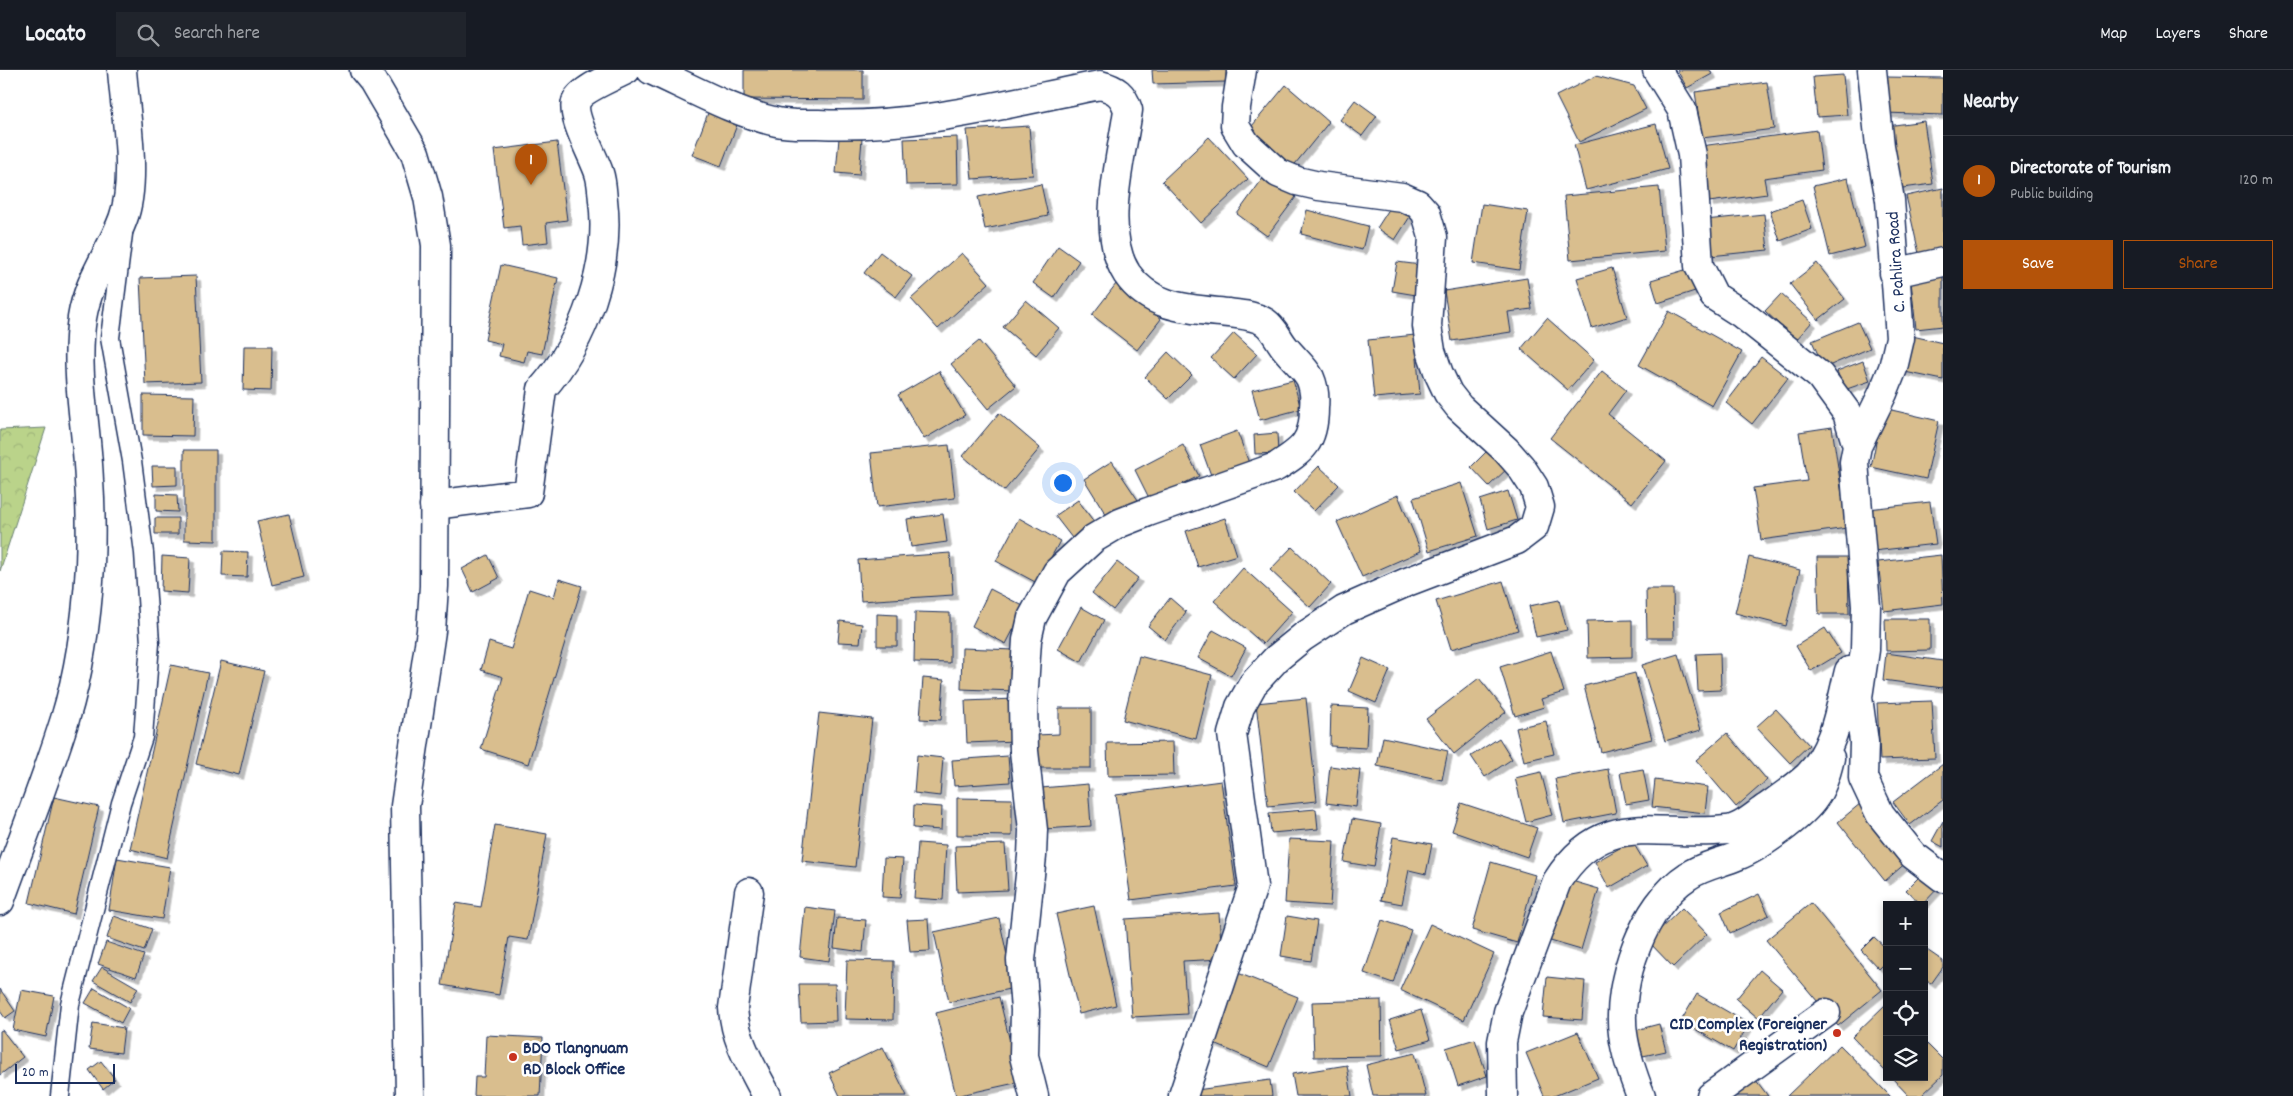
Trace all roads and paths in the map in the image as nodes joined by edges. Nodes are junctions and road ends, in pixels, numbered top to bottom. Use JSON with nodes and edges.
{"nodes":[{"id":1,"x":122,"y":70,"type":"edge"},
{"id":2,"x":364,"y":70,"type":"edge"},
{"id":3,"x":626,"y":70,"type":"edge"},
{"id":4,"x":651,"y":70,"type":"edge"},
{"id":5,"x":1242,"y":70,"type":"edge"},
{"id":6,"x":1657,"y":70,"type":"edge"},
{"id":7,"x":1872,"y":70,"type":"edge"},
{"id":8,"x":123,"y":218,"type":"junction"},
{"id":9,"x":1943,"y":262,"type":"edge"},
{"id":10,"x":1894,"y":273,"type":"junction"},
{"id":11,"x":1857,"y":446,"type":"junction"},
{"id":12,"x":434,"y":505,"type":"junction"},
{"id":13,"x":1866,"y":606,"type":"junction"},
{"id":14,"x":1832,"y":737,"type":"junction"},
{"id":15,"x":1943,"y":878,"type":"edge"},
{"id":16,"x":749,"y":892,"type":"dead end"},
{"id":17,"x":0,"y":900,"type":"edge"},
{"id":18,"x":1826,"y":1013,"type":"dead end"},
{"id":19,"x":60,"y":1096,"type":"edge"},
{"id":20,"x":410,"y":1096,"type":"edge"},
{"id":21,"x":767,"y":1096,"type":"edge"},
{"id":22,"x":1034,"y":1096,"type":"edge"},
{"id":23,"x":1183,"y":1096,"type":"edge"},
{"id":24,"x":1503,"y":1096,"type":"edge"},
{"id":25,"x":1641,"y":1096,"type":"edge"},
{"id":26,"x":1711,"y":1096,"type":"edge"}],
"edges":[{"from":1,"to":8,"type":"street"},
{"from":2,"to":12,"type":"street"},
{"from":3,"to":12,"type":"street"},
{"from":4,"to":22,"type":"street"},
{"from":5,"to":23,"type":"street"},
{"from":6,"to":11,"type":"street"},
{"from":7,"to":10,"type":"street","name":"C. Pahlira Road"},
{"from":8,"to":17,"type":"street"},
{"from":8,"to":19,"type":"lane"},
{"from":9,"to":10,"type":"street"},
{"from":10,"to":11,"type":"street","name":"C. Pahlira Road"},
{"from":11,"to":13,"type":"street"},
{"from":12,"to":20,"type":"street"},
{"from":13,"to":14,"type":"street"},
{"from":13,"to":15,"type":"street"},
{"from":14,"to":24,"type":"street"},
{"from":14,"to":25,"type":"street"},
{"from":16,"to":21,"type":"street"},
{"from":18,"to":26,"type":"street"}]}
